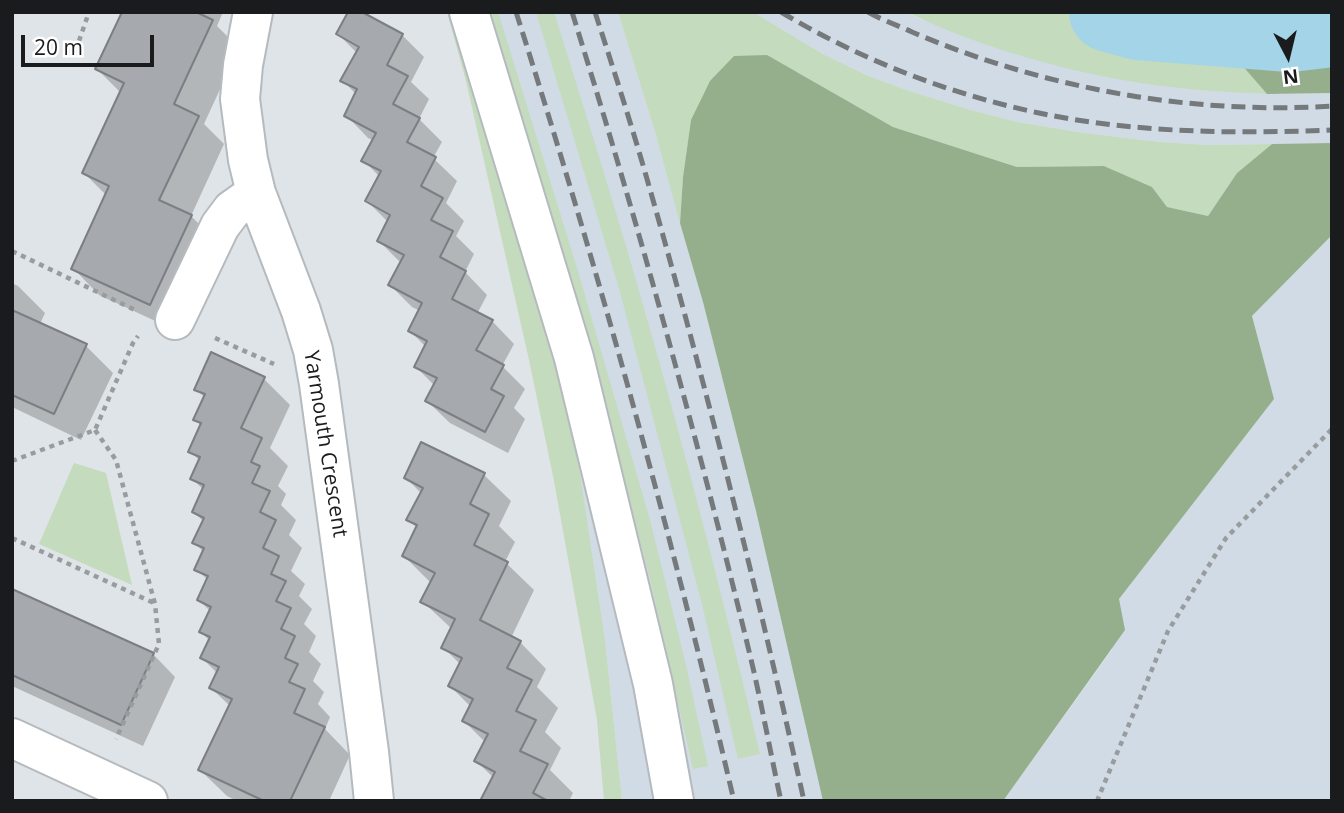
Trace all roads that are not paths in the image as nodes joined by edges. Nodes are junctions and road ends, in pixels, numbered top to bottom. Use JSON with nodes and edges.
{"nodes":[{"id":1,"x":253,"y":12,"type":"edge"},
{"id":2,"x":469,"y":12,"type":"edge"},
{"id":3,"x":256,"y":193,"type":"junction"},
{"id":4,"x":166,"y":320,"type":"road end"},
{"id":5,"x":12,"y":738,"type":"edge"},
{"id":6,"x":148,"y":801,"type":"edge"},
{"id":7,"x":374,"y":801,"type":"edge"},
{"id":8,"x":674,"y":801,"type":"edge"}],
"edges":[{"from":1,"to":3,"type":"street","name":"Yarmouth Crescent"},
{"from":2,"to":8,"type":"street"},
{"from":3,"to":4,"type":"street"},
{"from":3,"to":7,"type":"street","name":"Yarmouth Crescent"},
{"from":5,"to":6,"type":"street"}]}
